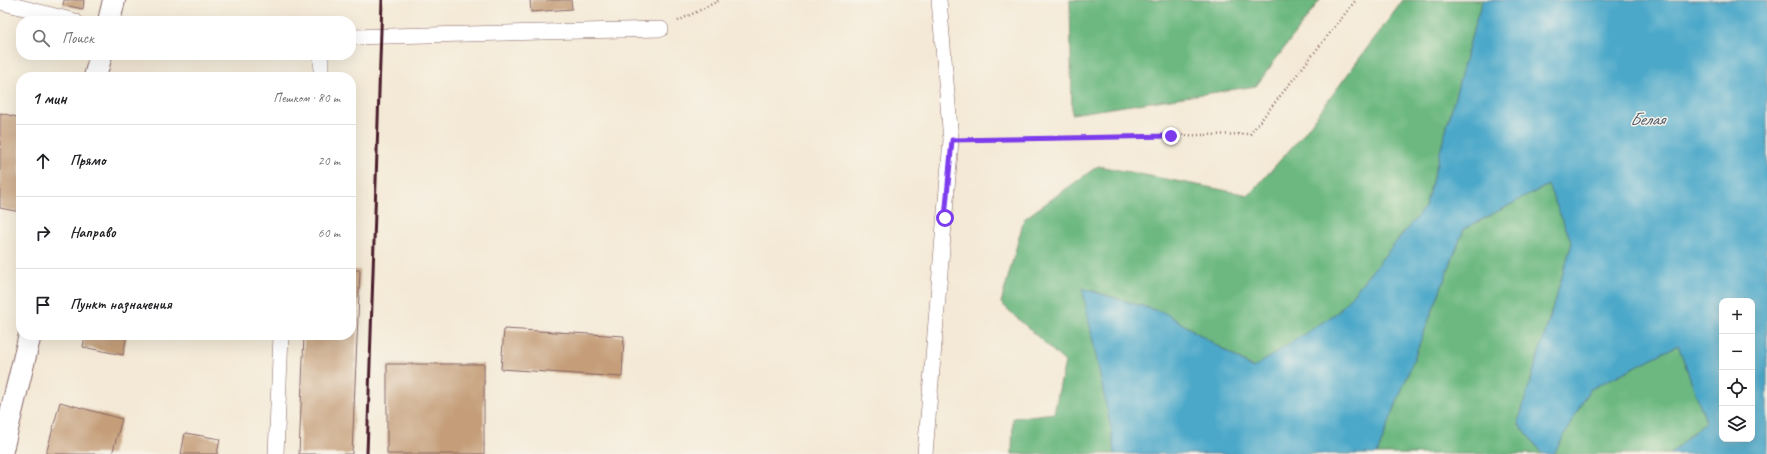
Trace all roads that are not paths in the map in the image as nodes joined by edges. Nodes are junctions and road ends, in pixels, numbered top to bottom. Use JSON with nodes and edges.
{"nodes":[{"id":1,"x":114,"y":0,"type":"edge"},
{"id":2,"x":939,"y":0,"type":"edge"},
{"id":3,"x":0,"y":2,"type":"edge"},
{"id":4,"x":55,"y":16,"type":"edge"},
{"id":5,"x":110,"y":16,"type":"edge"},
{"id":6,"x":661,"y":29,"type":"road end"},
{"id":7,"x":356,"y":37,"type":"edge"},
{"id":8,"x":100,"y":60,"type":"edge"},
{"id":9,"x":321,"y":60,"type":"edge"},
{"id":10,"x":96,"y":72,"type":"edge"},
{"id":11,"x":321,"y":72,"type":"edge"},
{"id":12,"x":29,"y":340,"type":"edge"},
{"id":13,"x":281,"y":340,"type":"edge"},
{"id":14,"x":1,"y":454,"type":"edge"},
{"id":15,"x":276,"y":454,"type":"edge"},
{"id":16,"x":925,"y":454,"type":"edge"}],
"edges":[{"from":1,"to":5,"type":"street"},
{"from":2,"to":16,"type":"lane"},
{"from":3,"to":4,"type":"lane"},
{"from":6,"to":7,"type":"lane"},
{"from":8,"to":10,"type":"street"},
{"from":9,"to":11,"type":"lane"},
{"from":12,"to":14,"type":"street"},
{"from":13,"to":15,"type":"lane"}]}
